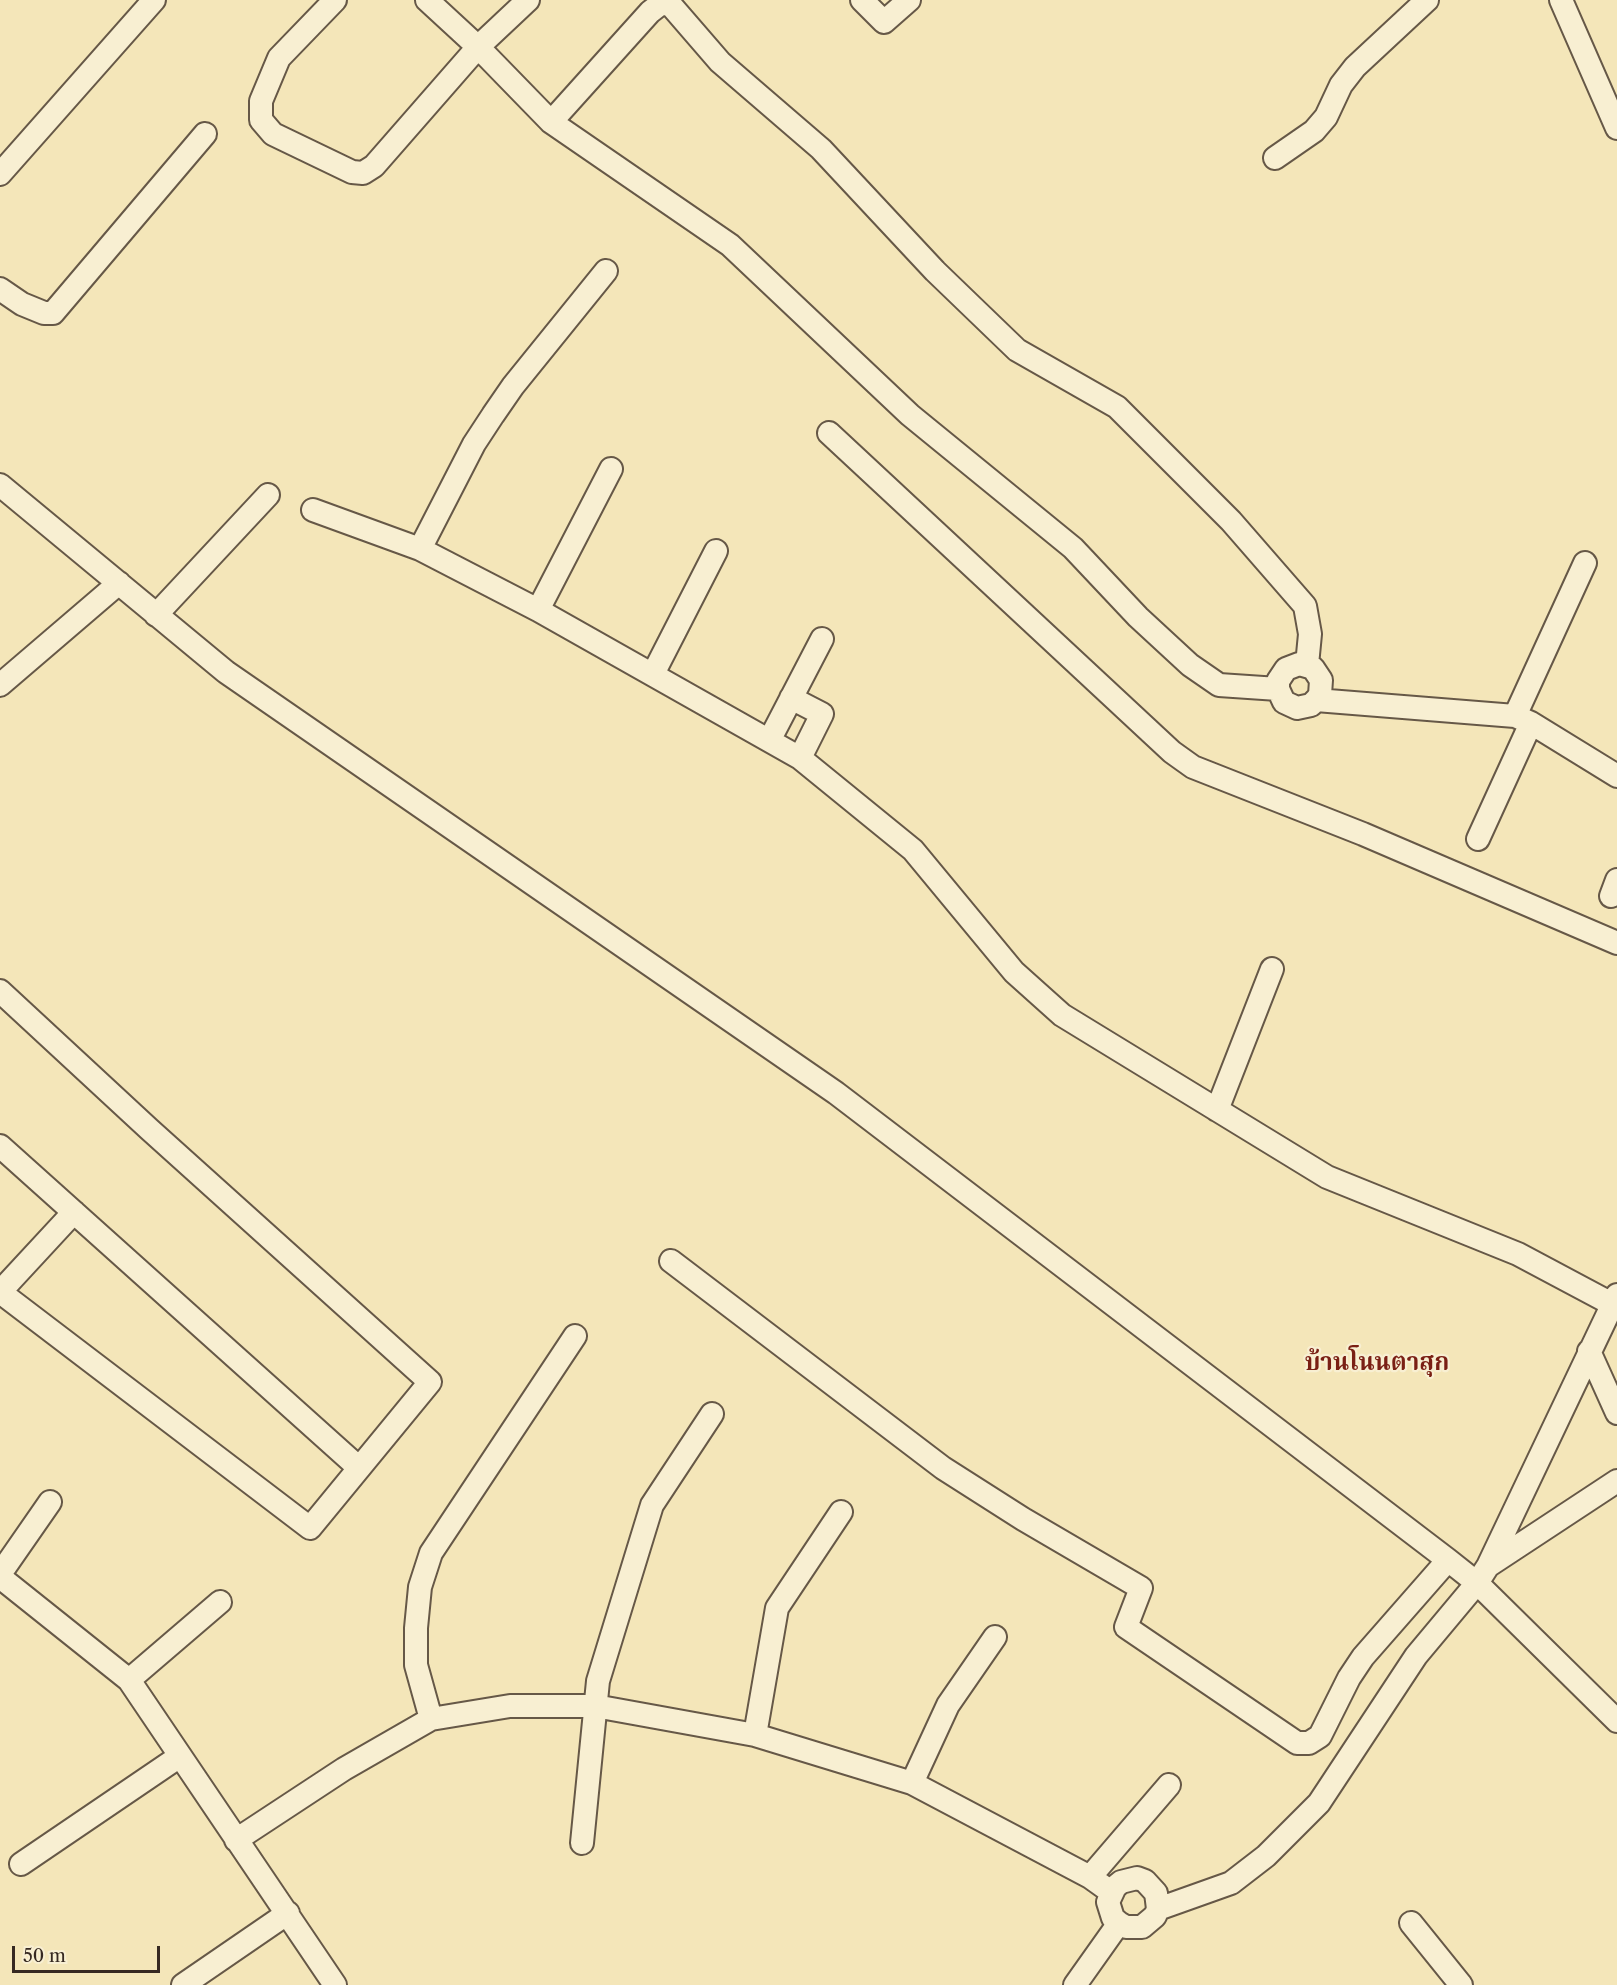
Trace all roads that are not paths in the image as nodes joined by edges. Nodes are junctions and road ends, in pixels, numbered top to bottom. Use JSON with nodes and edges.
{"nodes":[{"id":1,"x":154,"y":0,"type":"edge"},
{"id":2,"x":335,"y":0,"type":"edge"},
{"id":3,"x":427,"y":0,"type":"edge"},
{"id":4,"x":528,"y":0,"type":"edge"},
{"id":5,"x":862,"y":0,"type":"edge"},
{"id":6,"x":909,"y":0,"type":"edge"},
{"id":7,"x":1427,"y":0,"type":"edge"},
{"id":8,"x":1561,"y":0,"type":"edge"},
{"id":9,"x":478,"y":47,"type":"junction"},
{"id":10,"x":551,"y":122,"type":"junction"},
{"id":11,"x":1617,"y":128,"type":"edge"},
{"id":12,"x":205,"y":134,"type":"dead end"},
{"id":13,"x":1275,"y":158,"type":"dead end"},
{"id":14,"x":0,"y":174,"type":"edge"},
{"id":15,"x":606,"y":271,"type":"dead end"},
{"id":16,"x":0,"y":289,"type":"edge"},
{"id":17,"x":829,"y":433,"type":"dead end"},
{"id":18,"x":611,"y":469,"type":"dead end"},
{"id":19,"x":0,"y":485,"type":"edge"},
{"id":20,"x":268,"y":495,"type":"dead end"},
{"id":21,"x":313,"y":510,"type":"dead end"},
{"id":22,"x":420,"y":549,"type":"junction"},
{"id":23,"x":716,"y":551,"type":"dead end"},
{"id":24,"x":1585,"y":563,"type":"dead end"},
{"id":25,"x":118,"y":583,"type":"junction"},
{"id":26,"x":538,"y":610,"type":"junction"},
{"id":27,"x":156,"y":615,"type":"junction"},
{"id":28,"x":822,"y":639,"type":"dead end"},
{"id":29,"x":1307,"y":665,"type":"junction"},
{"id":30,"x":653,"y":674,"type":"junction"},
{"id":31,"x":0,"y":685,"type":"edge"},
{"id":32,"x":1278,"y":689,"type":"junction"},
{"id":33,"x":791,"y":698,"type":"junction"},
{"id":34,"x":1316,"y":700,"type":"junction"},
{"id":35,"x":1523,"y":719,"type":"junction"},
{"id":36,"x":770,"y":740,"type":"junction"},
{"id":37,"x":800,"y":758,"type":"junction"},
{"id":38,"x":1617,"y":776,"type":"edge"},
{"id":39,"x":1478,"y":839,"type":"dead end"},
{"id":40,"x":1617,"y":943,"type":"edge"},
{"id":41,"x":1272,"y":969,"type":"dead end"},
{"id":42,"x":0,"y":991,"type":"edge"},
{"id":43,"x":1217,"y":1110,"type":"junction"},
{"id":44,"x":0,"y":1146,"type":"edge"},
{"id":45,"x":74,"y":1212,"type":"junction"},
{"id":46,"x":671,"y":1261,"type":"dead end"},
{"id":47,"x":0,"y":1292,"type":"edge"},
{"id":48,"x":1615,"y":1299,"type":"edge"},
{"id":49,"x":575,"y":1336,"type":"dead end"},
{"id":50,"x":1589,"y":1351,"type":"junction"},
{"id":51,"x":1617,"y":1413,"type":"edge"},
{"id":52,"x":712,"y":1414,"type":"dead end"},
{"id":53,"x":358,"y":1467,"type":"junction"},
{"id":54,"x":1617,"y":1481,"type":"edge"},
{"id":55,"x":50,"y":1502,"type":"dead end"},
{"id":56,"x":841,"y":1512,"type":"dead end"},
{"id":57,"x":1448,"y":1560,"type":"junction"},
{"id":58,"x":1483,"y":1574,"type":"junction"},
{"id":59,"x":0,"y":1575,"type":"edge"},
{"id":60,"x":220,"y":1602,"type":"dead end"},
{"id":61,"x":995,"y":1637,"type":"dead end"},
{"id":62,"x":129,"y":1680,"type":"junction"},
{"id":63,"x":595,"y":1706,"type":"junction"},
{"id":64,"x":431,"y":1719,"type":"junction"},
{"id":65,"x":1617,"y":1721,"type":"edge"},
{"id":66,"x":755,"y":1735,"type":"junction"},
{"id":67,"x":180,"y":1756,"type":"junction"},
{"id":68,"x":912,"y":1783,"type":"junction"},
{"id":69,"x":1169,"y":1785,"type":"dead end"},
{"id":70,"x":236,"y":1839,"type":"junction"},
{"id":71,"x":582,"y":1843,"type":"dead end"},
{"id":72,"x":21,"y":1864,"type":"dead end"},
{"id":73,"x":1090,"y":1877,"type":"junction"},
{"id":74,"x":1111,"y":1892,"type":"junction"},
{"id":75,"x":1158,"y":1909,"type":"junction"},
{"id":76,"x":288,"y":1913,"type":"junction"},
{"id":77,"x":1119,"y":1923,"type":"junction"},
{"id":78,"x":1411,"y":1923,"type":"dead end"},
{"id":79,"x":183,"y":1985,"type":"edge"},
{"id":80,"x":335,"y":1985,"type":"edge"},
{"id":81,"x":1075,"y":1985,"type":"edge"},
{"id":82,"x":1461,"y":1985,"type":"edge"}],
"edges":[{"from":1,"to":14,"type":"street"},
{"from":2,"to":9,"type":"street"},
{"from":3,"to":9,"type":"street"},
{"from":4,"to":9,"type":"street"},
{"from":5,"to":6,"type":"street"},
{"from":7,"to":13,"type":"street"},
{"from":8,"to":11,"type":"street"},
{"from":9,"to":10,"type":"street"},
{"from":10,"to":29,"type":"street"},
{"from":10,"to":32,"type":"street"},
{"from":12,"to":16,"type":"street"},
{"from":15,"to":22,"type":"street"},
{"from":17,"to":40,"type":"street"},
{"from":18,"to":26,"type":"street"},
{"from":19,"to":25,"type":"street"},
{"from":20,"to":27,"type":"street"},
{"from":21,"to":22,"type":"street"},
{"from":22,"to":26,"type":"street"},
{"from":23,"to":30,"type":"street"},
{"from":24,"to":35,"type":"street"},
{"from":25,"to":27,"type":"street"},
{"from":25,"to":31,"type":"street"},
{"from":26,"to":30,"type":"street"},
{"from":27,"to":57,"type":"street"},
{"from":28,"to":33,"type":"street"},
{"from":29,"to":32,"type":"street"},
{"from":29,"to":34,"type":"street"},
{"from":30,"to":36,"type":"street"},
{"from":32,"to":34,"type":"street"},
{"from":33,"to":36,"type":"street"},
{"from":33,"to":37,"type":"street"},
{"from":34,"to":35,"type":"street"},
{"from":35,"to":38,"type":"street"},
{"from":35,"to":39,"type":"street"},
{"from":36,"to":37,"type":"street"},
{"from":37,"to":43,"type":"street"},
{"from":41,"to":43,"type":"street"},
{"from":42,"to":53,"type":"street"},
{"from":43,"to":48,"type":"street"},
{"from":44,"to":45,"type":"street"},
{"from":45,"to":47,"type":"street"},
{"from":45,"to":53,"type":"street"},
{"from":46,"to":57,"type":"street"},
{"from":47,"to":53,"type":"street"},
{"from":48,"to":50,"type":"street"},
{"from":49,"to":64,"type":"street"},
{"from":50,"to":51,"type":"street"},
{"from":50,"to":58,"type":"street"},
{"from":52,"to":63,"type":"street"},
{"from":54,"to":58,"type":"street"},
{"from":55,"to":59,"type":"street"},
{"from":56,"to":66,"type":"street"},
{"from":57,"to":58,"type":"street"},
{"from":58,"to":65,"type":"street"},
{"from":58,"to":75,"type":"street"},
{"from":59,"to":62,"type":"street"},
{"from":60,"to":62,"type":"street"},
{"from":61,"to":68,"type":"street"},
{"from":62,"to":67,"type":"street"},
{"from":63,"to":64,"type":"street"},
{"from":63,"to":66,"type":"street"},
{"from":63,"to":71,"type":"street"},
{"from":64,"to":70,"type":"street"},
{"from":66,"to":68,"type":"street"},
{"from":67,"to":70,"type":"street"},
{"from":67,"to":72,"type":"street"},
{"from":68,"to":73,"type":"street"},
{"from":69,"to":73,"type":"street"},
{"from":70,"to":76,"type":"street"},
{"from":73,"to":74,"type":"street"},
{"from":74,"to":75,"type":"street"},
{"from":74,"to":77,"type":"street"},
{"from":75,"to":77,"type":"street"},
{"from":76,"to":79,"type":"street"},
{"from":76,"to":80,"type":"street"},
{"from":77,"to":81,"type":"street"},
{"from":78,"to":82,"type":"street"}]}
